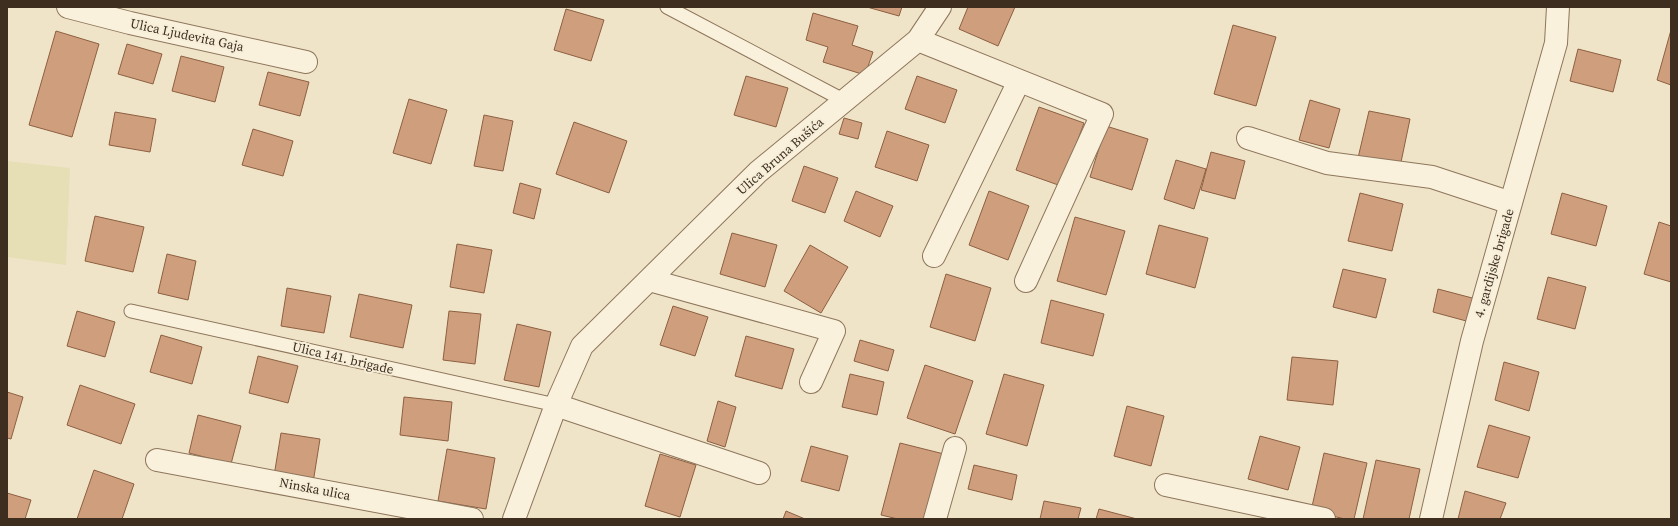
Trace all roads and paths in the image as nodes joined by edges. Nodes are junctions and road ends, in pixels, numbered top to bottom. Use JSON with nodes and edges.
{"nodes":[{"id":1,"x":68,"y":7,"type":"edge"},
{"id":2,"x":667,"y":7,"type":"edge"},
{"id":3,"x":940,"y":7,"type":"edge"},
{"id":4,"x":1558,"y":7,"type":"edge"},
{"id":5,"x":918,"y":40,"type":"junction"},
{"id":6,"x":306,"y":62,"type":"dead end"},
{"id":7,"x":1019,"y":81,"type":"junction"},
{"id":8,"x":845,"y":101,"type":"junction"},
{"id":9,"x":1248,"y":138,"type":"dead end"},
{"id":10,"x":1511,"y":203,"type":"junction"},
{"id":11,"x":934,"y":256,"type":"dead end"},
{"id":12,"x":650,"y":280,"type":"junction"},
{"id":13,"x":1026,"y":281,"type":"dead end"},
{"id":14,"x":131,"y":311,"type":"dead end"},
{"id":15,"x":811,"y":382,"type":"dead end"},
{"id":16,"x":556,"y":405,"type":"junction"},
{"id":17,"x":955,"y":448,"type":"dead end"},
{"id":18,"x":158,"y":460,"type":"dead end"},
{"id":19,"x":759,"y":473,"type":"dead end"},
{"id":20,"x":1166,"y":485,"type":"dead end"},
{"id":21,"x":472,"y":519,"type":"edge"},
{"id":22,"x":514,"y":519,"type":"edge"},
{"id":23,"x":935,"y":519,"type":"edge"},
{"id":24,"x":1324,"y":519,"type":"edge"},
{"id":25,"x":1431,"y":519,"type":"edge"}],
"edges":[{"from":1,"to":6,"type":"street","name":"Ulica Ljudevita Gaja"},
{"from":2,"to":8,"type":"lane"},
{"from":3,"to":5,"type":"street","name":"Ulica Bruna Bušića"},
{"from":4,"to":10,"type":"street","name":"4. gardijske brigade"},
{"from":5,"to":7,"type":"street"},
{"from":5,"to":8,"type":"street","name":"Ulica Bruna Bušića"},
{"from":7,"to":11,"type":"street"},
{"from":7,"to":13,"type":"street"},
{"from":8,"to":12,"type":"street","name":"Ulica Bruna Bušića"},
{"from":9,"to":10,"type":"street"},
{"from":10,"to":25,"type":"street","name":"4. gardijske brigade"},
{"from":12,"to":15,"type":"street"},
{"from":12,"to":16,"type":"street","name":"Ulica Bruna Bušića"},
{"from":14,"to":16,"type":"lane","name":"Ulica 141. brigade"},
{"from":16,"to":19,"type":"street"},
{"from":16,"to":22,"type":"street","name":"Ulica Bruna Bušića"},
{"from":17,"to":23,"type":"street"},
{"from":18,"to":21,"type":"street","name":"Ninska ulica"},
{"from":20,"to":24,"type":"street"}]}
